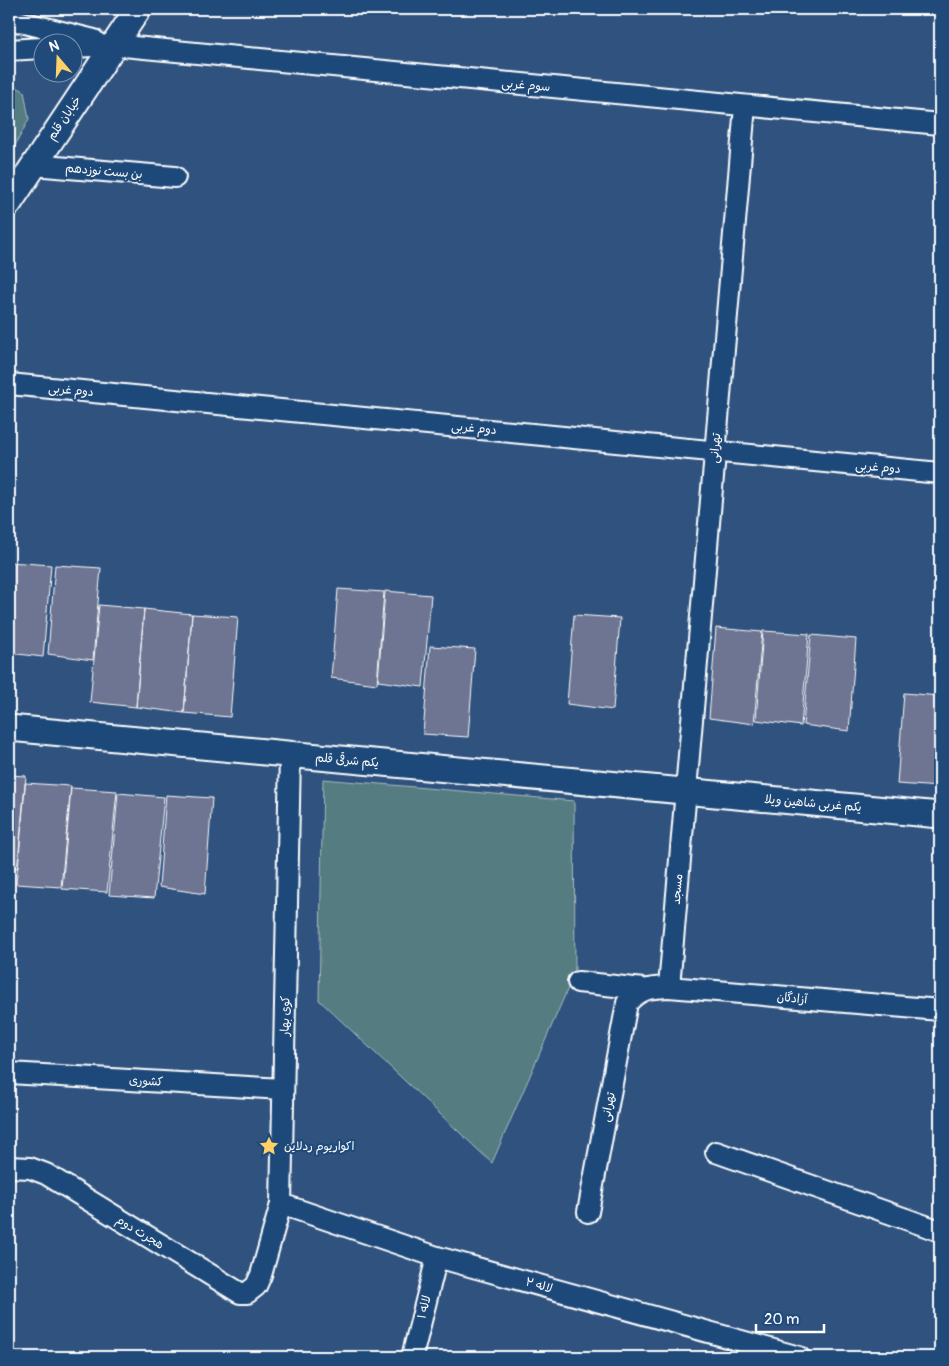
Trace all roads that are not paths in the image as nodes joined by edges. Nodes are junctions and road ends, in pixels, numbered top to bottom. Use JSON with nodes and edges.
{"nodes":[{"id":1,"x":138,"y":9,"type":"edge"},
{"id":2,"x":9,"y":19,"type":"edge"},
{"id":3,"x":113,"y":45,"type":"junction"},
{"id":4,"x":82,"y":47,"type":"edge"},
{"id":5,"x":32,"y":49,"type":"edge"},
{"id":6,"x":9,"y":50,"type":"edge"},
{"id":7,"x":745,"y":106,"type":"junction"},
{"id":8,"x":940,"y":124,"type":"edge"},
{"id":9,"x":33,"y":165,"type":"junction"},
{"id":10,"x":175,"y":177,"type":"dead end"},
{"id":11,"x":9,"y":203,"type":"edge"},
{"id":12,"x":9,"y":384,"type":"edge"},
{"id":13,"x":715,"y":452,"type":"junction"},
{"id":14,"x":940,"y":473,"type":"edge"},
{"id":15,"x":9,"y":728,"type":"edge"},
{"id":16,"x":290,"y":754,"type":"junction"},
{"id":17,"x":686,"y":791,"type":"junction"},
{"id":18,"x":940,"y":815,"type":"edge"},
{"id":19,"x":578,"y":982,"type":"dead end"},
{"id":20,"x":669,"y":987,"type":"junction"},
{"id":21,"x":644,"y":989,"type":"junction"},
{"id":22,"x":940,"y":1010,"type":"edge"},
{"id":23,"x":9,"y":1073,"type":"edge"},
{"id":24,"x":283,"y":1089,"type":"junction"},
{"id":25,"x":716,"y":1152,"type":"dead end"},
{"id":26,"x":9,"y":1167,"type":"edge"},
{"id":27,"x":281,"y":1204,"type":"junction"},
{"id":28,"x":588,"y":1212,"type":"dead end"},
{"id":29,"x":940,"y":1231,"type":"edge"},
{"id":30,"x":437,"y":1256,"type":"junction"},
{"id":31,"x":261,"y":1275,"type":"joint"},
{"id":32,"x":412,"y":1357,"type":"edge"},
{"id":33,"x":799,"y":1357,"type":"edge"}],
"edges":[{"from":1,"to":3,"type":"street","name":"خیابان قلم"},
{"from":2,"to":3,"type":"street"},
{"from":3,"to":4,"type":"street"},
{"from":3,"to":7,"type":"street","name":"سوم غربی"},
{"from":3,"to":9,"type":"street","name":"خیابان قلم"},
{"from":5,"to":6,"type":"street"},
{"from":7,"to":8,"type":"street","name":"سوم غربی"},
{"from":7,"to":13,"type":"street","name":"تهرانی"},
{"from":9,"to":10,"type":"street","name":"بن بست نوزدهم"},
{"from":9,"to":11,"type":"street","name":"خیابان قلم"},
{"from":12,"to":13,"type":"street","name":"دوم غربی"},
{"from":13,"to":14,"type":"street","name":"دوم غربی"},
{"from":13,"to":17,"type":"street","name":"تهرانی"},
{"from":15,"to":16,"type":"street","name":"یکم شرقی قلم"},
{"from":16,"to":17,"type":"street","name":"یکم شرقی قلم"},
{"from":16,"to":24,"type":"street","name":"کوی بهار"},
{"from":17,"to":18,"type":"street","name":"یکم غربی شاهین ویلا"},
{"from":17,"to":20,"type":"street","name":"مسجد"},
{"from":19,"to":21,"type":"street","name":"آزادگان"},
{"from":20,"to":21,"type":"street","name":"آزادگان"},
{"from":20,"to":22,"type":"street","name":"آزادگان"},
{"from":21,"to":28,"type":"street","name":"تهرانی"},
{"from":23,"to":24,"type":"street","name":"کشوری"},
{"from":24,"to":27,"type":"street","name":"کوی بهار"},
{"from":25,"to":29,"type":"street"},
{"from":26,"to":31,"type":"street","name":"هجرت دوم"},
{"from":27,"to":30,"type":"street","name":"لاله ۲"},
{"from":27,"to":31,"type":"street","name":"کوی بهار"},
{"from":30,"to":32,"type":"street","name":"لاله ۱"},
{"from":30,"to":33,"type":"street","name":"لاله ۲"}]}
